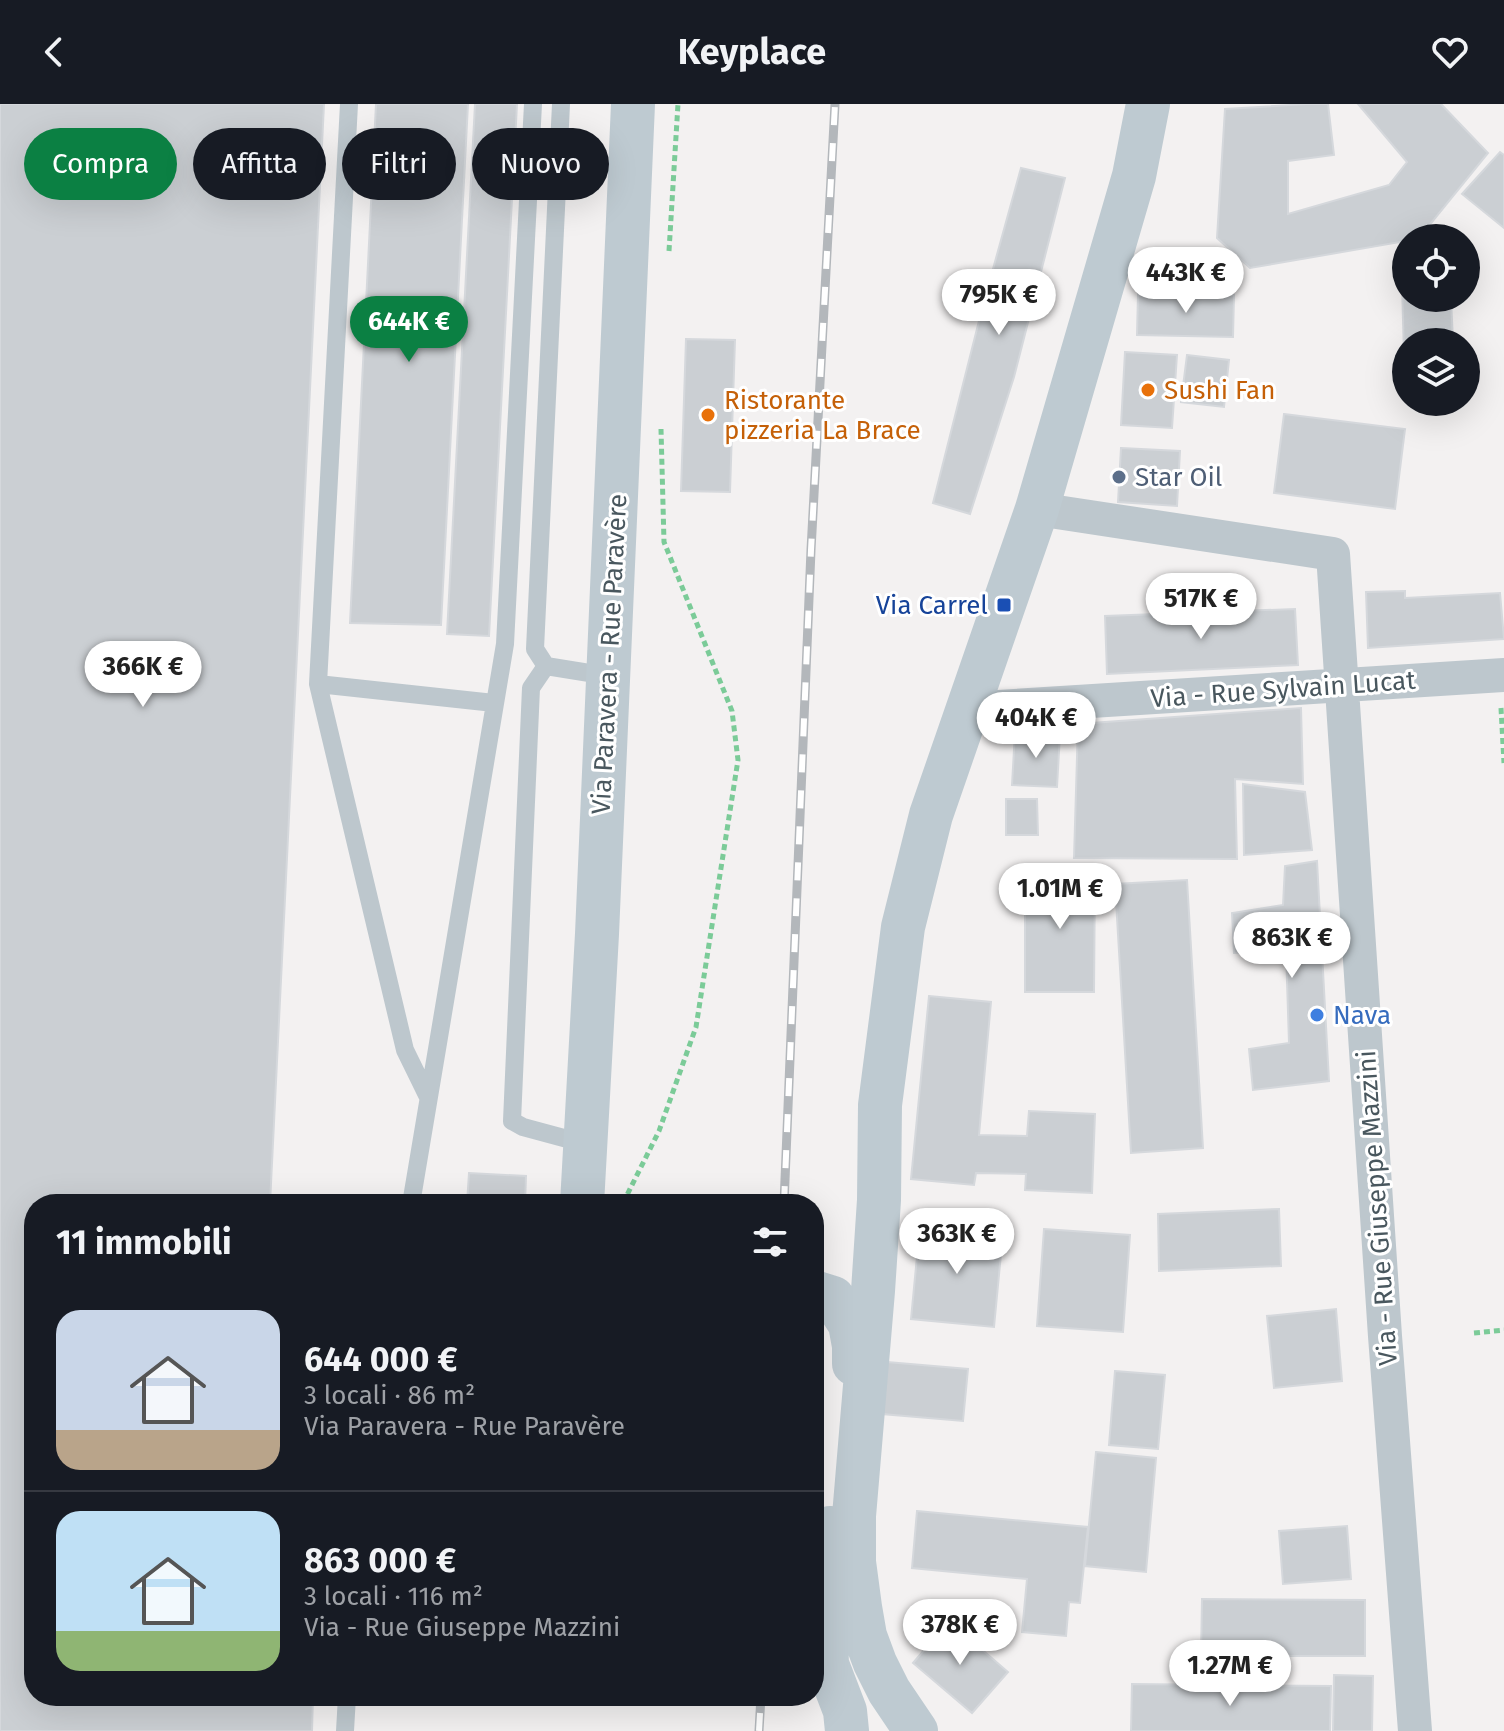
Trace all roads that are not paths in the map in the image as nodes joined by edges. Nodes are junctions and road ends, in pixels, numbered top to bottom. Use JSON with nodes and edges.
{"nodes":[{"id":1,"x":349,"y":104,"type":"edge"},
{"id":2,"x":533,"y":104,"type":"edge"},
{"id":3,"x":561,"y":104,"type":"edge"},
{"id":4,"x":633,"y":104,"type":"edge"},
{"id":5,"x":1148,"y":104,"type":"edge"},
{"id":6,"x":1037,"y":509,"type":"junction"},
{"id":7,"x":546,"y":666,"type":"junction"},
{"id":8,"x":608,"y":676,"type":"junction"},
{"id":9,"x":318,"y":684,"type":"junction"},
{"id":10,"x":1342,"y":685,"type":"junction"},
{"id":11,"x":1502,"y":691,"type":"edge"},
{"id":12,"x":494,"y":703,"type":"junction"},
{"id":13,"x":966,"y":709,"type":"junction"},
{"id":14,"x":428,"y":1097,"type":"junction"},
{"id":15,"x":880,"y":1105,"type":"junction"},
{"id":16,"x":586,"y":1144,"type":"junction"},
{"id":17,"x":413,"y":1194,"type":"edge"},
{"id":18,"x":583,"y":1194,"type":"edge"},
{"id":19,"x":827,"y":1301,"type":"edge"},
{"id":20,"x":860,"y":1607,"type":"junction"},
{"id":21,"x":346,"y":1706,"type":"edge"},
{"id":22,"x":345,"y":1731,"type":"edge"},
{"id":23,"x":847,"y":1731,"type":"edge"},
{"id":24,"x":883,"y":1731,"type":"edge"},
{"id":25,"x":907,"y":1731,"type":"edge"},
{"id":26,"x":916,"y":1731,"type":"edge"},
{"id":27,"x":1415,"y":1731,"type":"edge"}],
"edges":[{"from":1,"to":9,"type":"lane"},
{"from":2,"to":12,"type":"lane"},
{"from":3,"to":7,"type":"lane"},
{"from":4,"to":8,"type":"street","name":"Via Paravera - Rue Paravère"},
{"from":5,"to":6,"type":"street"},
{"from":6,"to":10,"type":"street","name":"Via - Rue Giuseppe Mazzini"},
{"from":6,"to":13,"type":"street"},
{"from":7,"to":8,"type":"lane"},
{"from":7,"to":16,"type":"lane"},
{"from":8,"to":16,"type":"street","name":"Via Paravera - Rue Paravère"},
{"from":9,"to":12,"type":"lane"},
{"from":9,"to":14,"type":"lane"},
{"from":10,"to":11,"type":"street","name":"Via - Rue Sylvain Lucat"},
{"from":10,"to":13,"type":"street","name":"Via - Rue Sylvain Lucat"},
{"from":10,"to":27,"type":"street","name":"Via - Rue Giuseppe Mazzini"},
{"from":12,"to":14,"type":"lane"},
{"from":13,"to":15,"type":"street"},
{"from":14,"to":17,"type":"lane"},
{"from":15,"to":19,"type":"street"},
{"from":15,"to":20,"type":"street"},
{"from":16,"to":18,"type":"street","name":"Via Paravera - Rue Paravère"},
{"from":19,"to":20,"type":"street"},
{"from":19,"to":23,"type":"street"},
{"from":20,"to":26,"type":"street"},
{"from":21,"to":22,"type":"lane"},
{"from":24,"to":25,"type":"street"}]}
